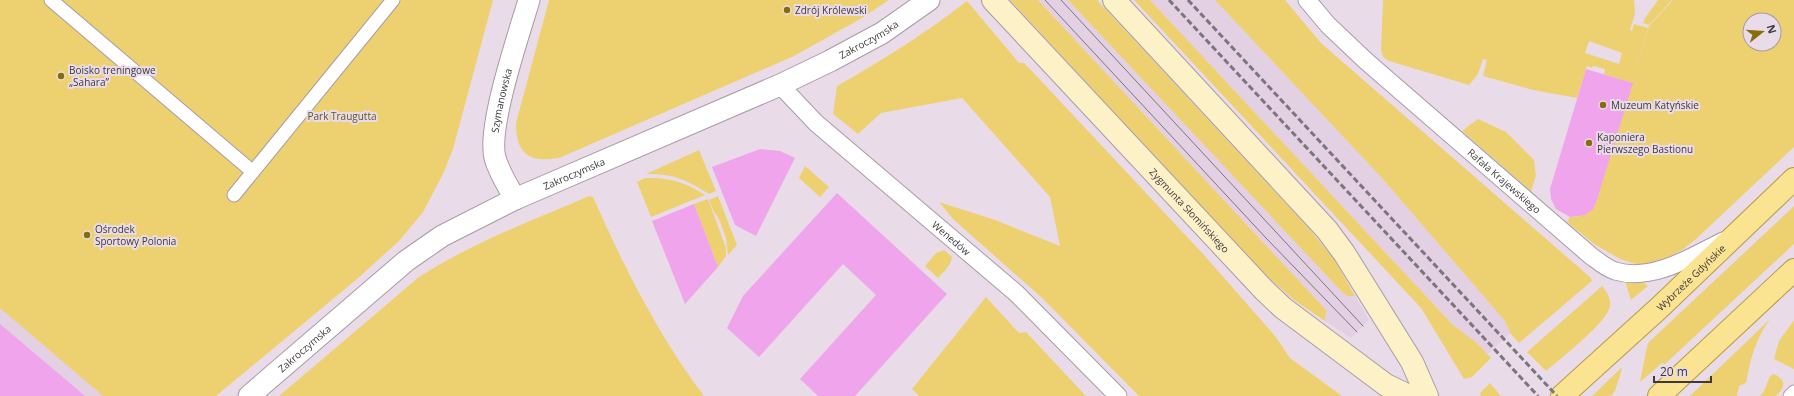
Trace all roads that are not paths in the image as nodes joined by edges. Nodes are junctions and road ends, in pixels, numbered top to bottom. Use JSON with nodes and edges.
{"nodes":[{"id":1,"x":51,"y":0,"type":"edge"},
{"id":2,"x":393,"y":0,"type":"edge"},
{"id":3,"x":529,"y":0,"type":"edge"},
{"id":4,"x":929,"y":0,"type":"edge"},
{"id":5,"x":992,"y":0,"type":"edge"},
{"id":6,"x":1114,"y":0,"type":"edge"},
{"id":7,"x":1307,"y":0,"type":"edge"},
{"id":8,"x":780,"y":85,"type":"junction"},
{"id":9,"x":253,"y":172,"type":"junction"},
{"id":10,"x":1794,"y":179,"type":"edge"},
{"id":11,"x":234,"y":195,"type":"dead end"},
{"id":12,"x":515,"y":199,"type":"junction"},
{"id":13,"x":1733,"y":236,"type":"junction"},
{"id":14,"x":1794,"y":270,"type":"edge"},
{"id":15,"x":1794,"y":392,"type":"edge"},
{"id":16,"x":249,"y":396,"type":"edge"},
{"id":17,"x":1118,"y":396,"type":"edge"},
{"id":18,"x":1409,"y":396,"type":"edge"},
{"id":19,"x":1427,"y":396,"type":"edge"},
{"id":20,"x":1562,"y":396,"type":"edge"},
{"id":21,"x":1659,"y":396,"type":"edge"},
{"id":22,"x":1790,"y":396,"type":"edge"}],
"edges":[{"from":1,"to":9,"type":"street"},
{"from":2,"to":9,"type":"street"},
{"from":3,"to":12,"type":"street","name":"Szymanowska"},
{"from":4,"to":8,"type":"street","name":"Zakroczymska"},
{"from":5,"to":18,"type":"main road","name":"Zygmunta Słomińskiego"},
{"from":6,"to":19,"type":"main road"},
{"from":7,"to":13,"type":"street","name":"Rafała Krajewskiego"},
{"from":8,"to":12,"type":"street","name":"Zakroczymska"},
{"from":8,"to":17,"type":"street","name":"Wenedów"},
{"from":9,"to":11,"type":"street"},
{"from":10,"to":13,"type":"main road","name":"Wybrzeże Gdyńskie"},
{"from":12,"to":16,"type":"street","name":"Zakroczymska"},
{"from":13,"to":20,"type":"main road","name":"Wybrzeże Gdyńskie"},
{"from":14,"to":21,"type":"main road"},
{"from":15,"to":22,"type":"street"}]}
